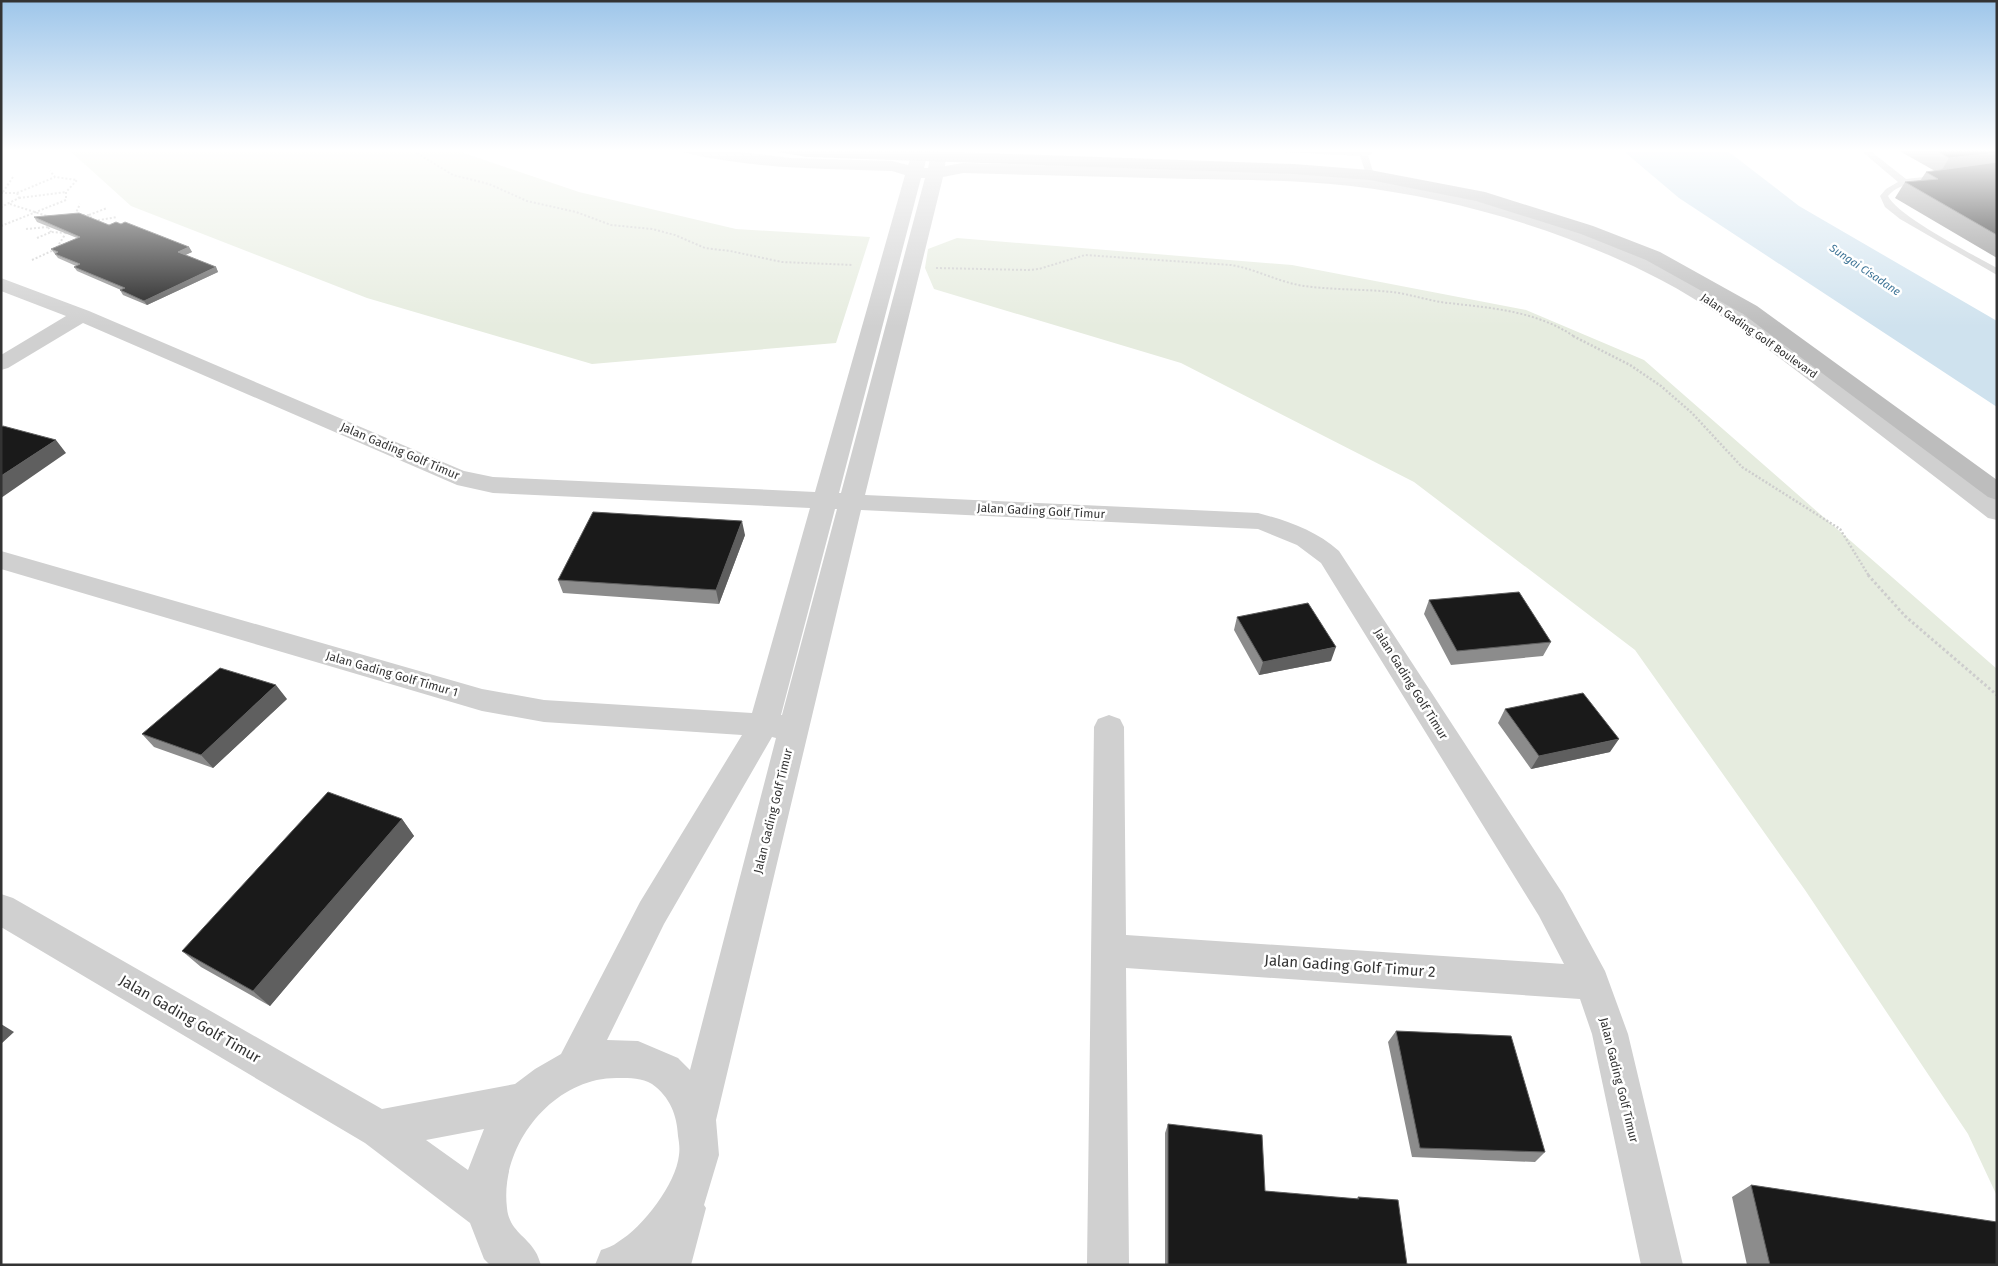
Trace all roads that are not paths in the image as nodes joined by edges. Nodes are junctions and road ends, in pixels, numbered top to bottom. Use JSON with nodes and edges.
{"nodes":[{"id":1,"x":914,"y":208,"type":"edge"},
{"id":2,"x":1486,"y":208,"type":"edge"},
{"id":3,"x":1517,"y":208,"type":"edge"},
{"id":4,"x":1892,"y":208,"type":"edge"},
{"id":5,"x":1997,"y":272,"type":"edge"},
{"id":6,"x":1,"y":284,"type":"edge"},
{"id":7,"x":82,"y":315,"type":"junction"},
{"id":8,"x":1,"y":364,"type":"edge"},
{"id":9,"x":1997,"y":492,"type":"edge"},
{"id":10,"x":838,"y":501,"type":"junction"},
{"id":11,"x":1997,"y":512,"type":"edge"},
{"id":12,"x":1,"y":560,"type":"edge"},
{"id":13,"x":794,"y":725,"type":"junction"},
{"id":14,"x":763,"y":726,"type":"junction"},
{"id":15,"x":1109,"y":727,"type":"dead end"},
{"id":16,"x":1,"y":909,"type":"edge"},
{"id":17,"x":1108,"y":950,"type":"junction"},
{"id":18,"x":1592,"y":983,"type":"junction"},
{"id":19,"x":574,"y":1067,"type":"junction"},
{"id":20,"x":524,"y":1102,"type":"junction"},
{"id":21,"x":697,"y":1120,"type":"junction"},
{"id":22,"x":379,"y":1129,"type":"junction"},
{"id":23,"x":689,"y":1192,"type":"junction"},
{"id":24,"x":501,"y":1246,"type":"edge"},
{"id":25,"x":616,"y":1265,"type":"edge"},
{"id":26,"x":670,"y":1265,"type":"edge"},
{"id":27,"x":1108,"y":1265,"type":"edge"},
{"id":28,"x":1662,"y":1265,"type":"edge"}],
"edges":[{"from":1,"to":10,"type":"street","name":"Jalan Gading Golf Timur"},
{"from":2,"to":11,"type":"street","name":"Jalan Gading Golf Boulevard"},
{"from":3,"to":9,"type":"main road","name":"Jalan Gading Golf Boulevard"},
{"from":4,"to":5,"type":"lane"},
{"from":6,"to":7,"type":"street","name":"Jalan Gading Golf Timur"},
{"from":7,"to":8,"type":"street"},
{"from":7,"to":10,"type":"street","name":"Jalan Gading Golf Timur"},
{"from":10,"to":13,"type":"street","name":"Jalan Gading Golf Timur"},
{"from":10,"to":14,"type":"street","name":"Jalan Gading Golf Timur"},
{"from":10,"to":18,"type":"street","name":"Jalan Gading Golf Timur"},
{"from":12,"to":14,"type":"street","name":"Jalan Gading Golf Timur 1"},
{"from":13,"to":14,"type":"street","name":"Jalan Gading Golf Timur 1"},
{"from":13,"to":21,"type":"street","name":"Jalan Gading Golf Timur"},
{"from":14,"to":19,"type":"street","name":"Jalan Gading Golf Timur"},
{"from":15,"to":17,"type":"street"},
{"from":16,"to":22,"type":"street","name":"Jalan Gading Golf Timur"},
{"from":17,"to":18,"type":"street","name":"Jalan Gading Golf Timur 2"},
{"from":17,"to":27,"type":"street"},
{"from":18,"to":28,"type":"street","name":"Jalan Gading Golf Timur"},
{"from":19,"to":20,"type":"street","name":"Jalan Gading Golf Timur"},
{"from":19,"to":21,"type":"street","name":"Jalan Gading Golf Timur"},
{"from":20,"to":22,"type":"street","name":"Jalan Gading Golf Timur"},
{"from":20,"to":24,"type":"street","name":"Jalan Gading Golf Timur"},
{"from":21,"to":23,"type":"street","name":"Jalan Gading Golf Timur"},
{"from":22,"to":24,"type":"street","name":"Jalan Gading Golf Timur"},
{"from":23,"to":25,"type":"street","name":"Jalan Gading Golf Timur"},
{"from":23,"to":26,"type":"street","name":"Jalan Gading Golf Timur"}]}
